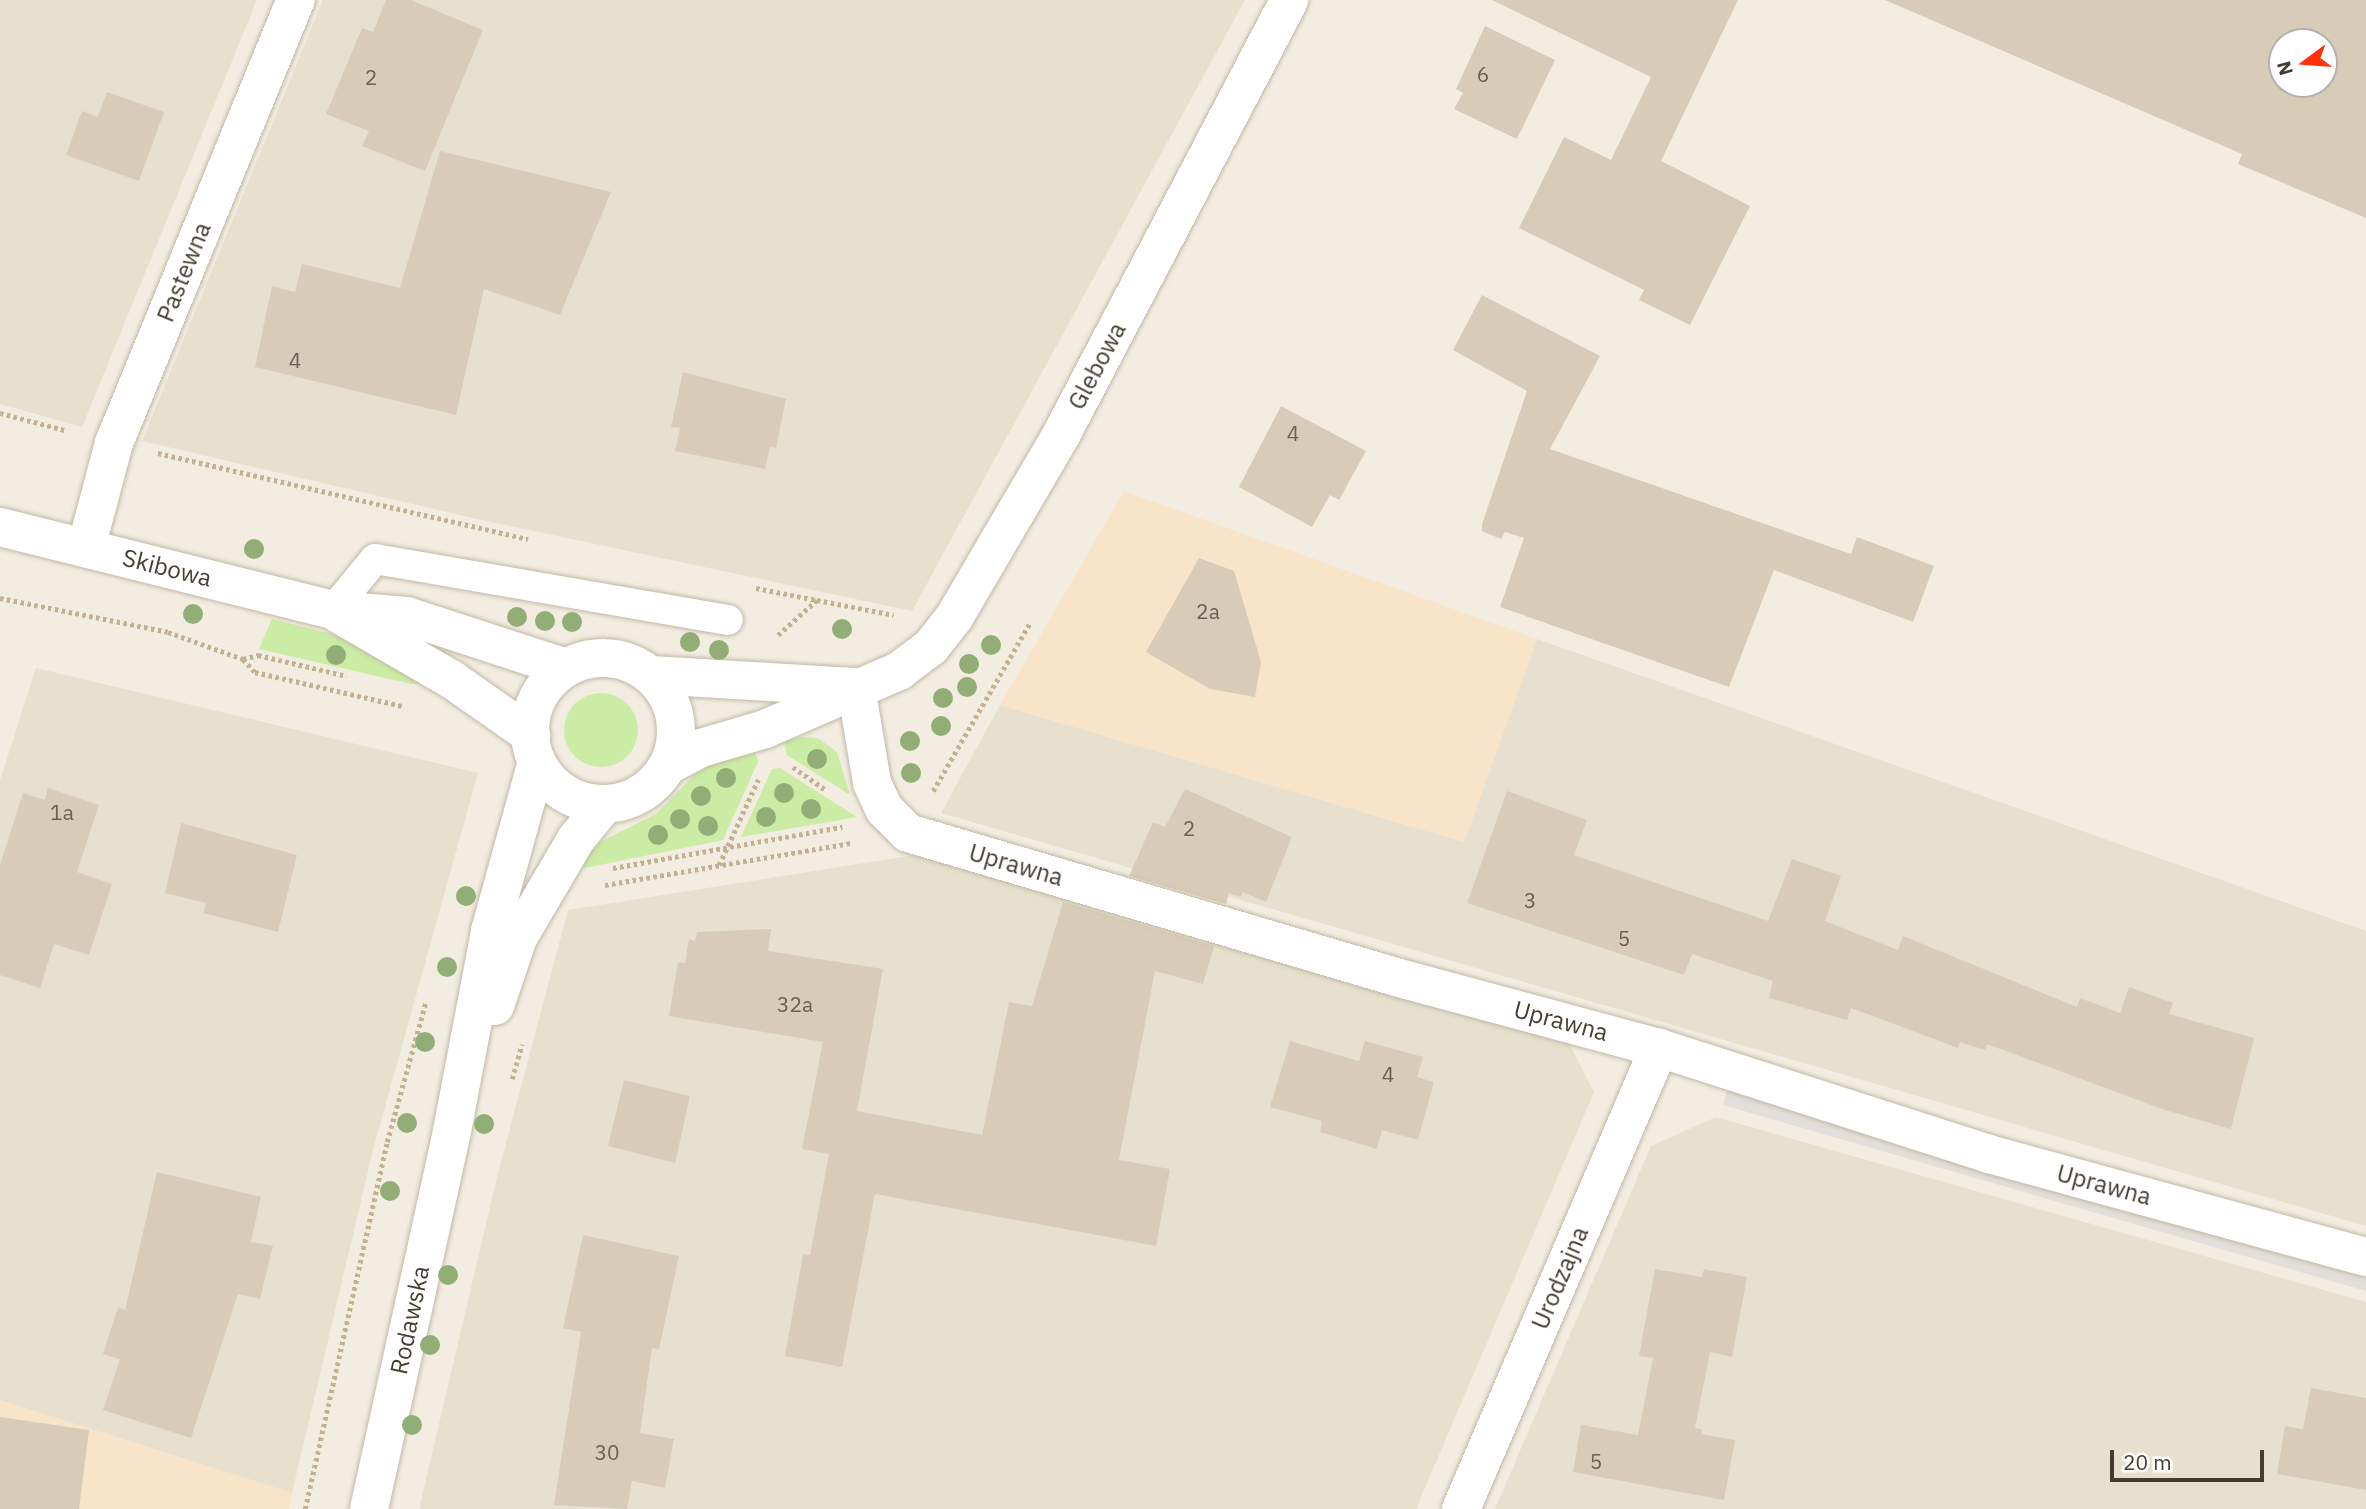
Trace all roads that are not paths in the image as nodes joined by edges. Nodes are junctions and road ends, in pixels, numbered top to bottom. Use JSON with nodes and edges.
{"nodes":[{"id":1,"x":296,"y":0,"type":"edge"},
{"id":2,"x":1289,"y":0,"type":"edge"},
{"id":3,"x":0,"y":527,"type":"edge"},
{"id":4,"x":86,"y":548,"type":"junction"},
{"id":5,"x":333,"y":610,"type":"junction"},
{"id":6,"x":728,"y":620,"type":"dead end"},
{"id":7,"x":566,"y":668,"type":"junction"},
{"id":8,"x":651,"y":675,"type":"junction"},
{"id":9,"x":856,"y":687,"type":"junction"},
{"id":10,"x":534,"y":749,"type":"junction"},
{"id":11,"x":667,"y":766,"type":"junction"},
{"id":12,"x":605,"y":804,"type":"junction"},
{"id":13,"x":1659,"y":1048,"type":"junction"},
{"id":14,"x":452,"y":1130,"type":"junction"},
{"id":15,"x":2366,"y":1256,"type":"edge"},
{"id":16,"x":369,"y":1509,"type":"edge"},
{"id":17,"x":1461,"y":1509,"type":"edge"}],
"edges":[{"from":1,"to":4,"type":"street","name":"Pastewna"},
{"from":2,"to":9,"type":"street","name":"Glebowa"},
{"from":3,"to":4,"type":"street","name":"Skibowa"},
{"from":4,"to":5,"type":"street","name":"Skibowa"},
{"from":5,"to":6,"type":"lane"},
{"from":5,"to":7,"type":"street","name":"Skibowa"},
{"from":5,"to":10,"type":"street","name":"Skibowa"},
{"from":7,"to":8,"type":"street"},
{"from":7,"to":10,"type":"street"},
{"from":8,"to":9,"type":"street","name":"Glebowa"},
{"from":8,"to":11,"type":"street"},
{"from":9,"to":11,"type":"street","name":"Glebowa"},
{"from":9,"to":13,"type":"street","name":"Uprawna"},
{"from":10,"to":12,"type":"street"},
{"from":10,"to":14,"type":"street","name":"Rodawska"},
{"from":11,"to":12,"type":"street"},
{"from":12,"to":14,"type":"street","name":"Rodawska"},
{"from":13,"to":15,"type":"street","name":"Uprawna"},
{"from":13,"to":17,"type":"street","name":"Urodzajna"},
{"from":14,"to":16,"type":"street","name":"Rodawska"}]}
